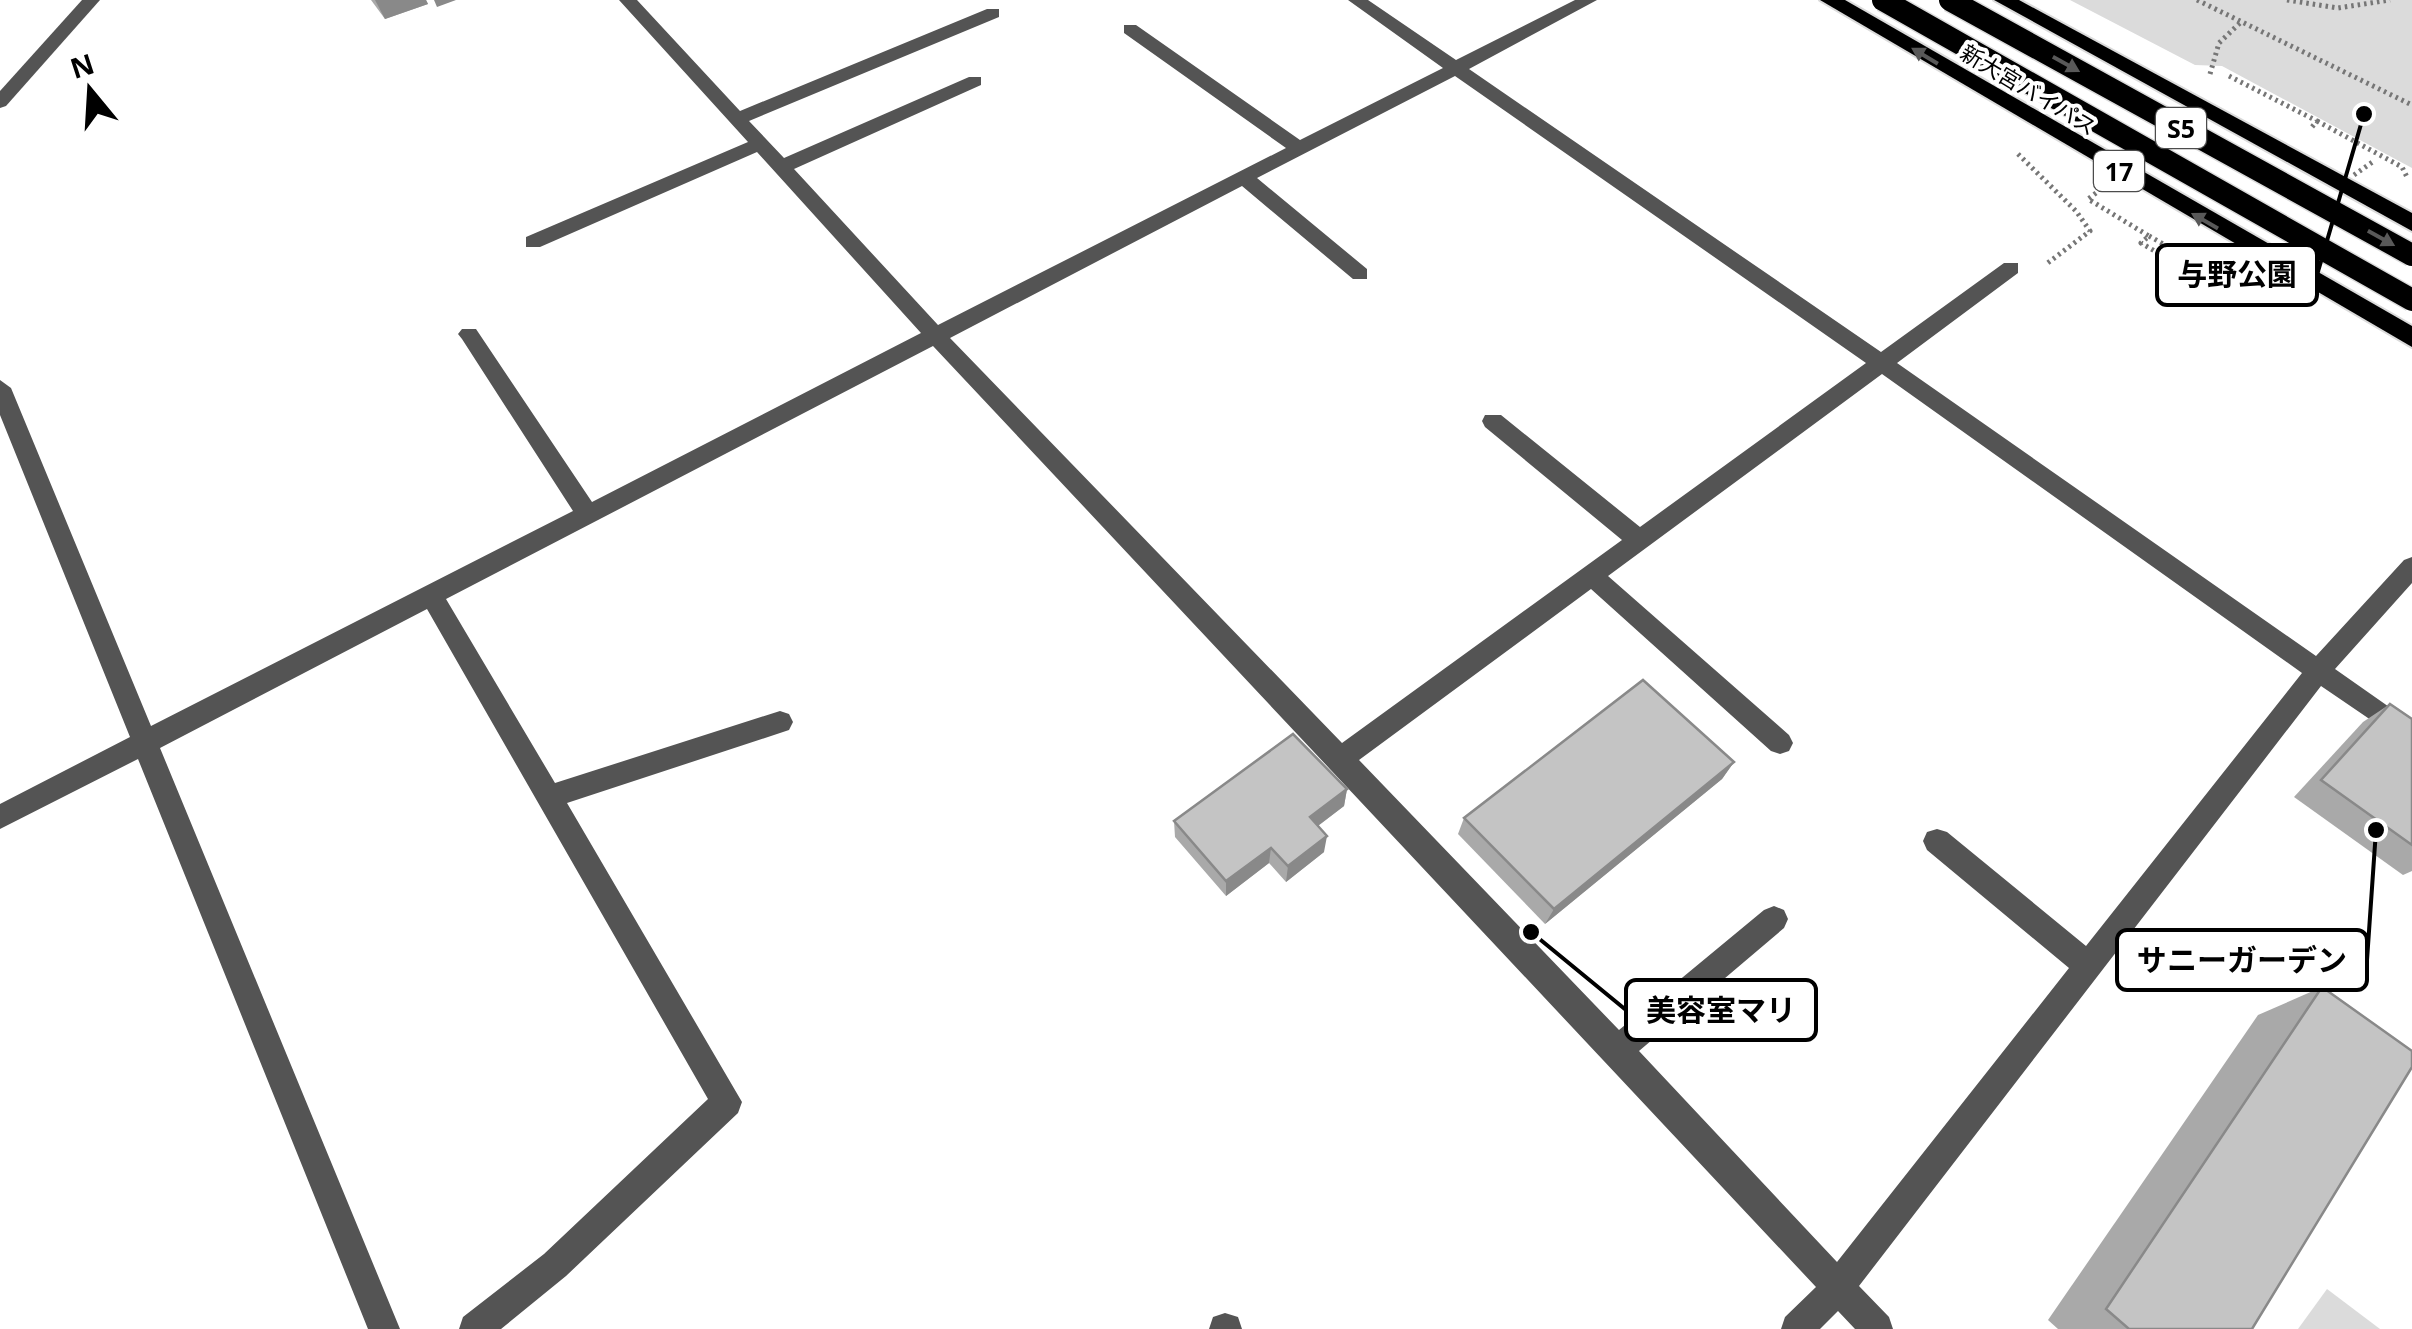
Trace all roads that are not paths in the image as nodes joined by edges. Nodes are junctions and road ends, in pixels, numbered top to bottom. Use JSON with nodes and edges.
{"nodes":[{"id":1,"x":91,"y":0,"type":"edge"},
{"id":2,"x":628,"y":0,"type":"edge"},
{"id":3,"x":1357,"y":0,"type":"edge"},
{"id":4,"x":1588,"y":0,"type":"edge"},
{"id":5,"x":1830,"y":0,"type":"edge"},
{"id":6,"x":1884,"y":0,"type":"edge"},
{"id":7,"x":1950,"y":0,"type":"edge"},
{"id":8,"x":2004,"y":0,"type":"edge"},
{"id":9,"x":993,"y":13,"type":"dead end"},
{"id":10,"x":1130,"y":28,"type":"dead end"},
{"id":11,"x":1456,"y":68,"type":"junction"},
{"id":12,"x":975,"y":81,"type":"dead end"},
{"id":13,"x":0,"y":102,"type":"edge"},
{"id":14,"x":737,"y":119,"type":"junction"},
{"id":15,"x":760,"y":144,"type":"junction"},
{"id":16,"x":1299,"y":148,"type":"junction"},
{"id":17,"x":781,"y":167,"type":"junction"},
{"id":18,"x":1243,"y":178,"type":"junction"},
{"id":19,"x":2412,"y":223,"type":"edge"},
{"id":20,"x":533,"y":242,"type":"dead end"},
{"id":21,"x":2412,"y":256,"type":"edge"},
{"id":22,"x":2021,"y":272,"type":"road end"},
{"id":23,"x":1360,"y":274,"type":"dead end"},
{"id":24,"x":2412,"y":300,"type":"edge"},
{"id":25,"x":470,"y":334,"type":"dead end"},
{"id":26,"x":938,"y":338,"type":"junction"},
{"id":27,"x":2412,"y":338,"type":"edge"},
{"id":28,"x":1881,"y":363,"type":"junction"},
{"id":29,"x":0,"y":388,"type":"edge"},
{"id":30,"x":1492,"y":421,"type":"dead end"},
{"id":31,"x":589,"y":516,"type":"junction"},
{"id":32,"x":1638,"y":538,"type":"junction"},
{"id":33,"x":2412,"y":567,"type":"edge"},
{"id":34,"x":1590,"y":574,"type":"junction"},
{"id":35,"x":432,"y":596,"type":"junction"},
{"id":36,"x":2317,"y":672,"type":"junction"},
{"id":37,"x":780,"y":722,"type":"dead end"},
{"id":38,"x":2412,"y":738,"type":"edge"},
{"id":39,"x":146,"y":742,"type":"junction"},
{"id":40,"x":1780,"y":743,"type":"dead end"},
{"id":41,"x":1340,"y":760,"type":"junction"},
{"id":42,"x":549,"y":797,"type":"junction"},
{"id":43,"x":0,"y":817,"type":"edge"},
{"id":44,"x":1937,"y":841,"type":"dead end"},
{"id":45,"x":1774,"y":920,"type":"dead end"},
{"id":46,"x":2086,"y":964,"type":"junction"},
{"id":47,"x":1618,"y":1050,"type":"junction"},
{"id":48,"x":1838,"y":1287,"type":"junction"},
{"id":49,"x":384,"y":1329,"type":"edge"},
{"id":50,"x":475,"y":1329,"type":"edge"},
{"id":51,"x":1796,"y":1329,"type":"edge"},
{"id":52,"x":1877,"y":1329,"type":"edge"}],
"edges":[{"from":1,"to":13,"type":"street"},
{"from":2,"to":14,"type":"street"},
{"from":3,"to":11,"type":"street"},
{"from":4,"to":11,"type":"street"},
{"from":27,"to":5,"type":"highway","name":"新大宮バイパス","number":"17","one_way":true},
{"from":6,"to":24,"type":"highway","number":"S5","bridge":true},
{"from":7,"to":21,"type":"highway","number":"S5","one_way":true,"bridge":true},
{"from":8,"to":19,"type":"highway"},
{"from":9,"to":14,"type":"street"},
{"from":10,"to":16,"type":"street"},
{"from":11,"to":16,"type":"street"},
{"from":11,"to":28,"type":"street"},
{"from":12,"to":17,"type":"street"},
{"from":14,"to":15,"type":"street"},
{"from":15,"to":17,"type":"street"},
{"from":15,"to":20,"type":"street"},
{"from":16,"to":18,"type":"street"},
{"from":17,"to":26,"type":"street"},
{"from":18,"to":23,"type":"street"},
{"from":18,"to":26,"type":"street"},
{"from":22,"to":28,"type":"street"},
{"from":25,"to":31,"type":"street"},
{"from":26,"to":31,"type":"street"},
{"from":26,"to":41,"type":"street"},
{"from":28,"to":32,"type":"street"},
{"from":28,"to":36,"type":"street"},
{"from":29,"to":39,"type":"street"},
{"from":30,"to":32,"type":"street"},
{"from":31,"to":35,"type":"street"},
{"from":32,"to":34,"type":"street"},
{"from":33,"to":36,"type":"street"},
{"from":34,"to":40,"type":"street"},
{"from":34,"to":41,"type":"street"},
{"from":35,"to":39,"type":"street"},
{"from":35,"to":42,"type":"street"},
{"from":36,"to":38,"type":"street"},
{"from":36,"to":46,"type":"street"},
{"from":37,"to":42,"type":"street"},
{"from":39,"to":43,"type":"street"},
{"from":39,"to":49,"type":"street"},
{"from":41,"to":47,"type":"street"},
{"from":42,"to":50,"type":"street"},
{"from":44,"to":46,"type":"street"},
{"from":45,"to":47,"type":"street"},
{"from":46,"to":48,"type":"street"},
{"from":47,"to":48,"type":"street"},
{"from":48,"to":51,"type":"street"},
{"from":48,"to":52,"type":"street"}]}
